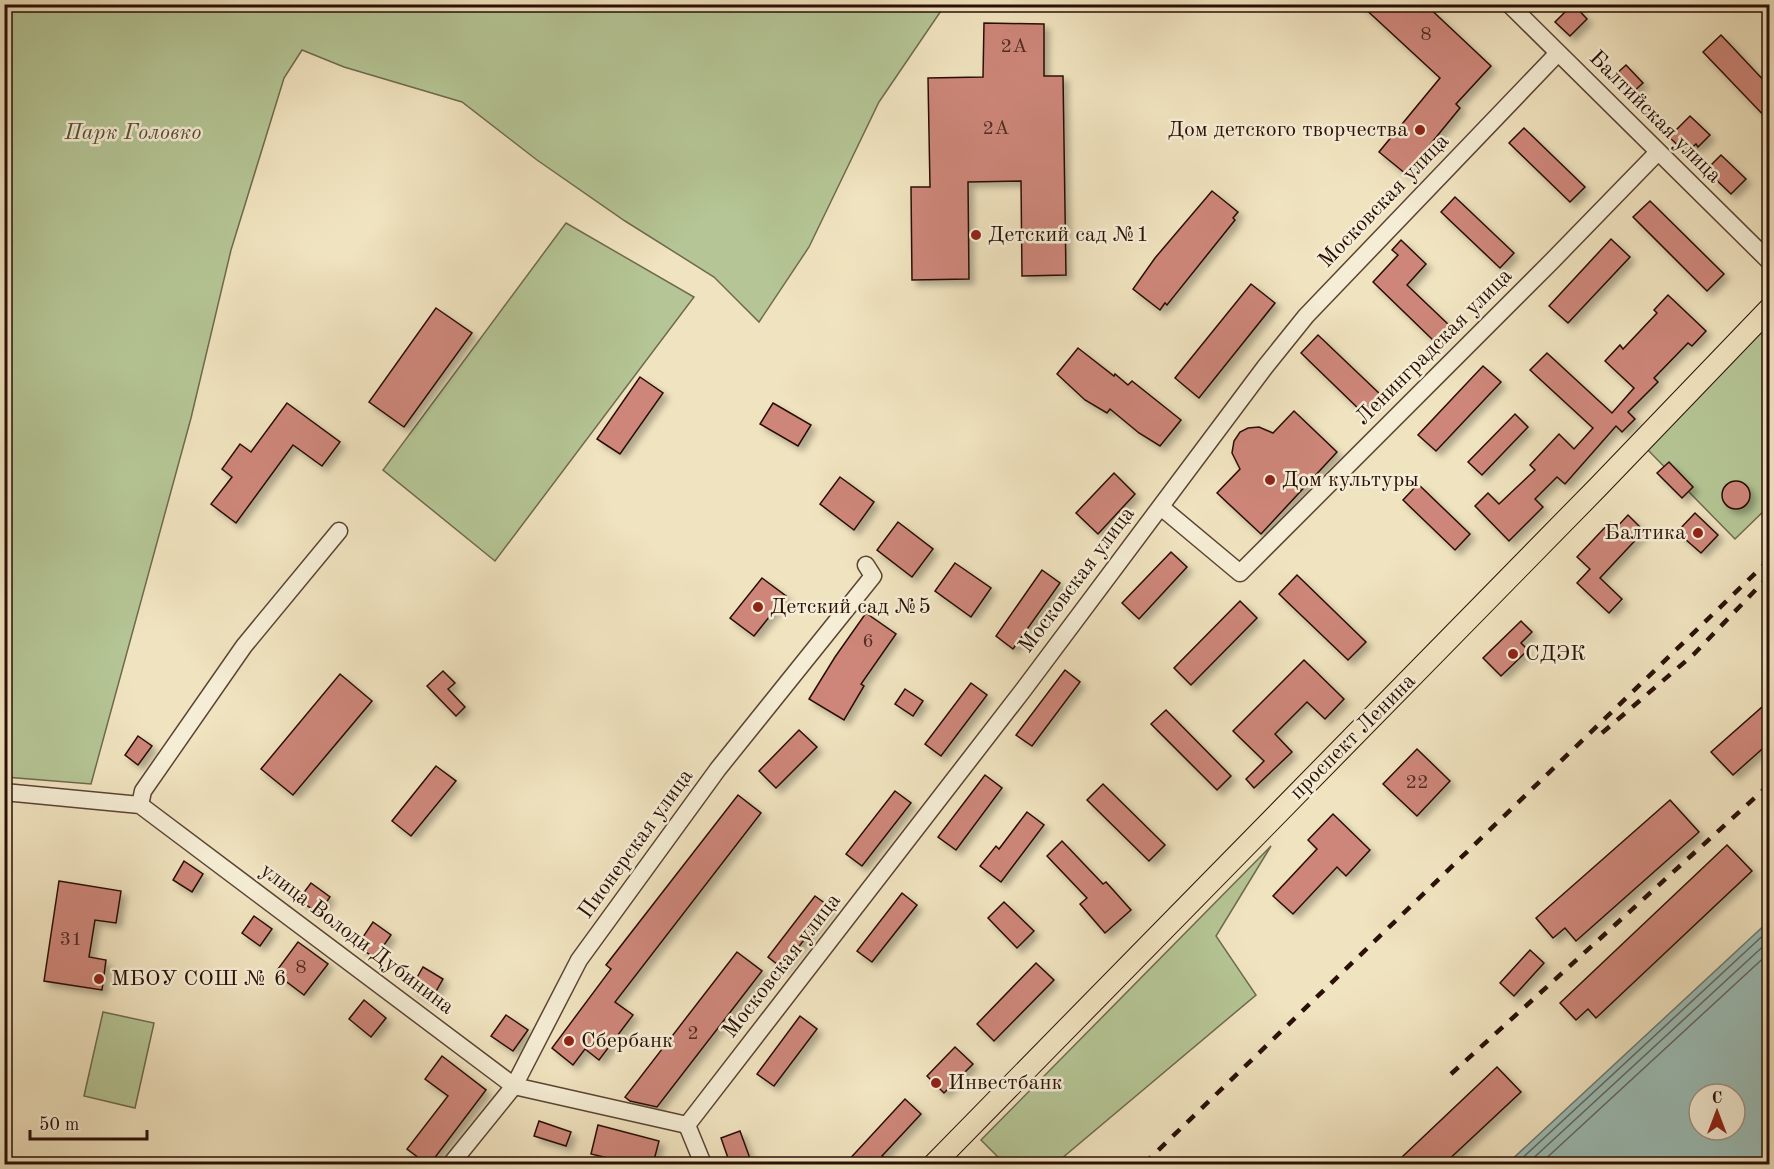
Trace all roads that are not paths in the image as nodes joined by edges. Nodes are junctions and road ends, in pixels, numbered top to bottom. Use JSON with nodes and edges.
{"nodes":[{"id":1,"x":1509,"y":4,"type":"edge"},
{"id":2,"x":1558,"y":53,"type":"junction"},
{"id":3,"x":1658,"y":152,"type":"junction"},
{"id":4,"x":1770,"y":262,"type":"edge"},
{"id":5,"x":1770,"y":308,"type":"edge"},
{"id":6,"x":1161,"y":507,"type":"junction"},
{"id":7,"x":339,"y":531,"type":"dead end"},
{"id":8,"x":866,"y":565,"type":"dead end"},
{"id":9,"x":4,"y":792,"type":"edge"},
{"id":10,"x":140,"y":805,"type":"junction"},
{"id":11,"x":514,"y":1086,"type":"junction"},
{"id":12,"x":687,"y":1125,"type":"junction"},
{"id":13,"x":451,"y":1164,"type":"edge"},
{"id":14,"x":703,"y":1164,"type":"edge"},
{"id":15,"x":934,"y":1164,"type":"edge"}],
"edges":[{"from":1,"to":2,"type":"street","name":"Балтийская улица"},
{"from":2,"to":3,"type":"street","name":"Балтийская улица"},
{"from":2,"to":6,"type":"street","name":"Московская улица"},
{"from":3,"to":4,"type":"street","name":"Балтийская улица"},
{"from":3,"to":6,"type":"street","name":"Ленинградская улица"},
{"from":5,"to":15,"type":"main road","name":"проспект Ленина"},
{"from":6,"to":12,"type":"street","name":"Московская улица"},
{"from":7,"to":10,"type":"street"},
{"from":8,"to":11,"type":"street","name":"Пионерская улица"},
{"from":9,"to":10,"type":"street"},
{"from":10,"to":11,"type":"street","name":"улица Володи Дубинина"},
{"from":11,"to":12,"type":"street","name":"улица Володи Дубинина"},
{"from":11,"to":13,"type":"street","name":"Пионерская улица"},
{"from":12,"to":14,"type":"street"}]}
